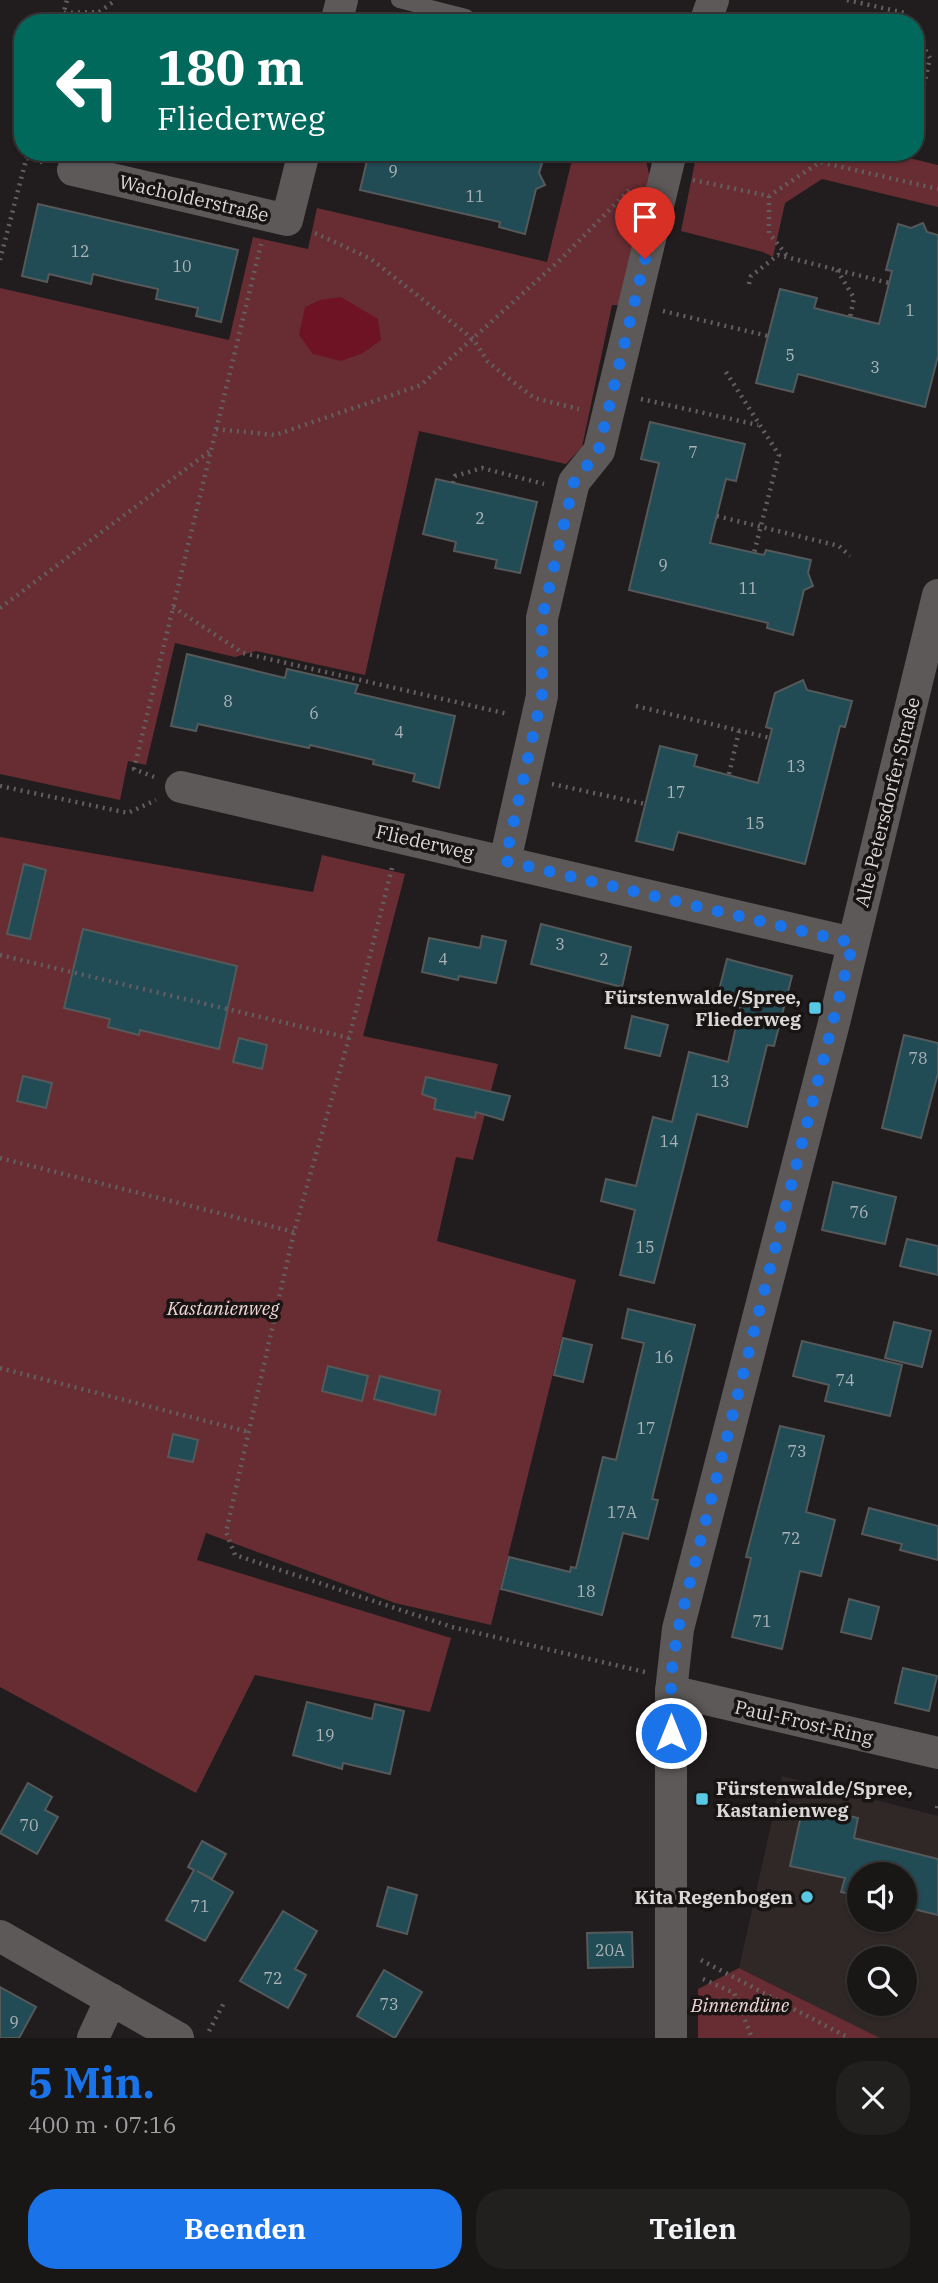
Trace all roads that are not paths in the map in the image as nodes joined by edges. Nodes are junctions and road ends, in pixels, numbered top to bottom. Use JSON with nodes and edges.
{"nodes":[{"id":1,"x":399,"y":0,"type":"edge"},
{"id":2,"x":454,"y":14,"type":"edge"},
{"id":3,"x":300,"y":161,"type":"edge"},
{"id":4,"x":668,"y":163,"type":"edge"},
{"id":5,"x":73,"y":170,"type":"dead end"},
{"id":6,"x":938,"y":595,"type":"edge"},
{"id":7,"x":181,"y":787,"type":"road end"},
{"id":8,"x":505,"y":861,"type":"junction"},
{"id":9,"x":853,"y":943,"type":"junction"},
{"id":10,"x":671,"y":1683,"type":"junction"},
{"id":11,"x":938,"y":1754,"type":"edge"},
{"id":12,"x":0,"y":1936,"type":"edge"},
{"id":13,"x":111,"y":1999,"type":"junction"},
{"id":14,"x":93,"y":2038,"type":"edge"},
{"id":15,"x":178,"y":2038,"type":"edge"},
{"id":16,"x":671,"y":2038,"type":"edge"}],
"edges":[{"from":1,"to":2,"type":"lane"},
{"from":3,"to":5,"type":"street","name":"Wacholderstraße"},
{"from":4,"to":8,"type":"street"},
{"from":6,"to":9,"type":"street","name":"Alte Petersdorfer Straße"},
{"from":7,"to":8,"type":"street","name":"Fliederweg"},
{"from":8,"to":9,"type":"street","name":"Fliederweg"},
{"from":9,"to":10,"type":"street","name":"Alte Petersdorfer Straße"},
{"from":10,"to":11,"type":"street","name":"Paul-Frost-Ring"},
{"from":10,"to":16,"type":"street","name":"Alte Petersdorfer Straße"},
{"from":12,"to":13,"type":"street"},
{"from":13,"to":14,"type":"street"},
{"from":13,"to":15,"type":"street"}]}
